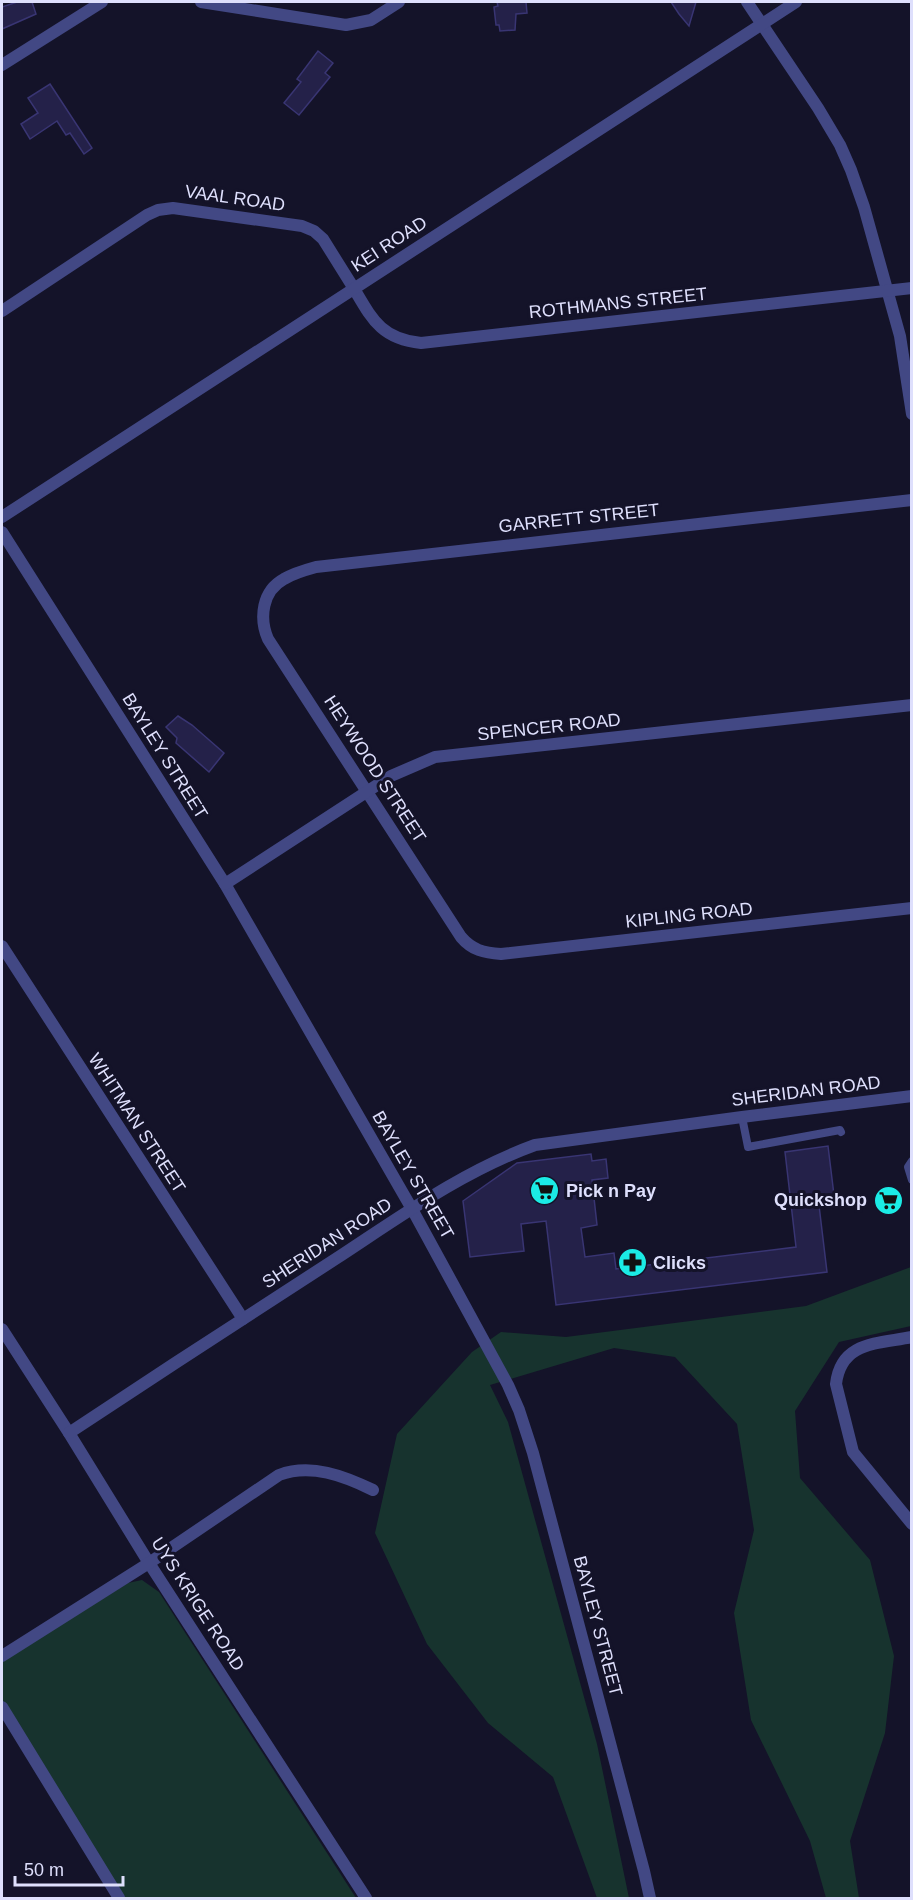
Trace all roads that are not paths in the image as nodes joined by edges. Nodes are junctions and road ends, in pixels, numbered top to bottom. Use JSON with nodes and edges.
{"nodes":[{"id":1,"x":102,"y":2,"type":"edge"},
{"id":2,"x":201,"y":2,"type":"edge"},
{"id":3,"x":399,"y":2,"type":"edge"},
{"id":4,"x":747,"y":2,"type":"edge"},
{"id":5,"x":796,"y":2,"type":"edge"},
{"id":6,"x":762,"y":24,"type":"junction"},
{"id":7,"x":2,"y":65,"type":"edge"},
{"id":8,"x":354,"y":288,"type":"junction"},
{"id":9,"x":912,"y":288,"type":"edge"},
{"id":10,"x":887,"y":292,"type":"junction"},
{"id":11,"x":2,"y":311,"type":"edge"},
{"id":12,"x":912,"y":414,"type":"edge"},
{"id":13,"x":912,"y":500,"type":"edge"},
{"id":14,"x":2,"y":517,"type":"edge"},
{"id":15,"x":2,"y":532,"type":"edge"},
{"id":16,"x":265,"y":603,"type":"joint"},
{"id":17,"x":912,"y":705,"type":"edge"},
{"id":18,"x":368,"y":790,"type":"junction"},
{"id":19,"x":225,"y":884,"type":"junction"},
{"id":20,"x":912,"y":908,"type":"edge"},
{"id":21,"x":2,"y":946,"type":"edge"},
{"id":22,"x":472,"y":948,"type":"joint"},
{"id":23,"x":912,"y":1096,"type":"edge"},
{"id":24,"x":742,"y":1117,"type":"junction"},
{"id":25,"x":842,"y":1132,"type":"dead end"},
{"id":26,"x":912,"y":1161,"type":"edge"},
{"id":27,"x":912,"y":1180,"type":"edge"},
{"id":28,"x":412,"y":1209,"type":"junction"},
{"id":29,"x":243,"y":1319,"type":"junction"},
{"id":30,"x":2,"y":1329,"type":"edge"},
{"id":31,"x":912,"y":1337,"type":"edge"},
{"id":32,"x":69,"y":1433,"type":"junction"},
{"id":33,"x":373,"y":1490,"type":"dead end"},
{"id":34,"x":912,"y":1524,"type":"edge"},
{"id":35,"x":149,"y":1563,"type":"junction"},
{"id":36,"x":2,"y":1656,"type":"edge"},
{"id":37,"x":2,"y":1707,"type":"edge"},
{"id":38,"x":119,"y":1899,"type":"edge"},
{"id":39,"x":366,"y":1899,"type":"edge"},
{"id":40,"x":650,"y":1899,"type":"edge"}],
"edges":[{"from":1,"to":7,"type":"street"},
{"from":2,"to":3,"type":"street"},
{"from":4,"to":6,"type":"street"},
{"from":5,"to":6,"type":"street","name":"KEI ROAD"},
{"from":6,"to":8,"type":"street","name":"KEI ROAD"},
{"from":6,"to":10,"type":"street"},
{"from":8,"to":10,"type":"street","name":"ROTHMANS STREET"},
{"from":8,"to":11,"type":"street","name":"VAAL ROAD"},
{"from":8,"to":14,"type":"street","name":"KEI ROAD"},
{"from":9,"to":10,"type":"street","name":"ROTHMANS STREET"},
{"from":10,"to":12,"type":"street"},
{"from":13,"to":16,"type":"street","name":"GARRETT STREET"},
{"from":15,"to":19,"type":"street","name":"BAYLEY STREET"},
{"from":16,"to":18,"type":"street","name":"HEYWOOD STREET"},
{"from":17,"to":18,"type":"street","name":"SPENCER ROAD"},
{"from":18,"to":19,"type":"street","name":"SPENCER ROAD"},
{"from":18,"to":22,"type":"street","name":"HEYWOOD STREET"},
{"from":19,"to":28,"type":"street","name":"BAYLEY STREET"},
{"from":20,"to":22,"type":"street","name":"KIPLING ROAD"},
{"from":21,"to":29,"type":"street","name":"WHITMAN STREET"},
{"from":23,"to":24,"type":"street","name":"SHERIDAN ROAD"},
{"from":24,"to":25,"type":"lane"},
{"from":24,"to":28,"type":"street","name":"SHERIDAN ROAD"},
{"from":26,"to":27,"type":"lane"},
{"from":28,"to":29,"type":"street","name":"SHERIDAN ROAD"},
{"from":28,"to":40,"type":"street","name":"BAYLEY STREET"},
{"from":29,"to":32,"type":"street","name":"SHERIDAN ROAD"},
{"from":30,"to":32,"type":"street","name":"UYS KRIGE ROAD"},
{"from":31,"to":34,"type":"street"},
{"from":32,"to":35,"type":"street","name":"UYS KRIGE ROAD"},
{"from":33,"to":35,"type":"street"},
{"from":35,"to":36,"type":"street"},
{"from":35,"to":39,"type":"street","name":"UYS KRIGE ROAD"},
{"from":37,"to":38,"type":"street"}]}
